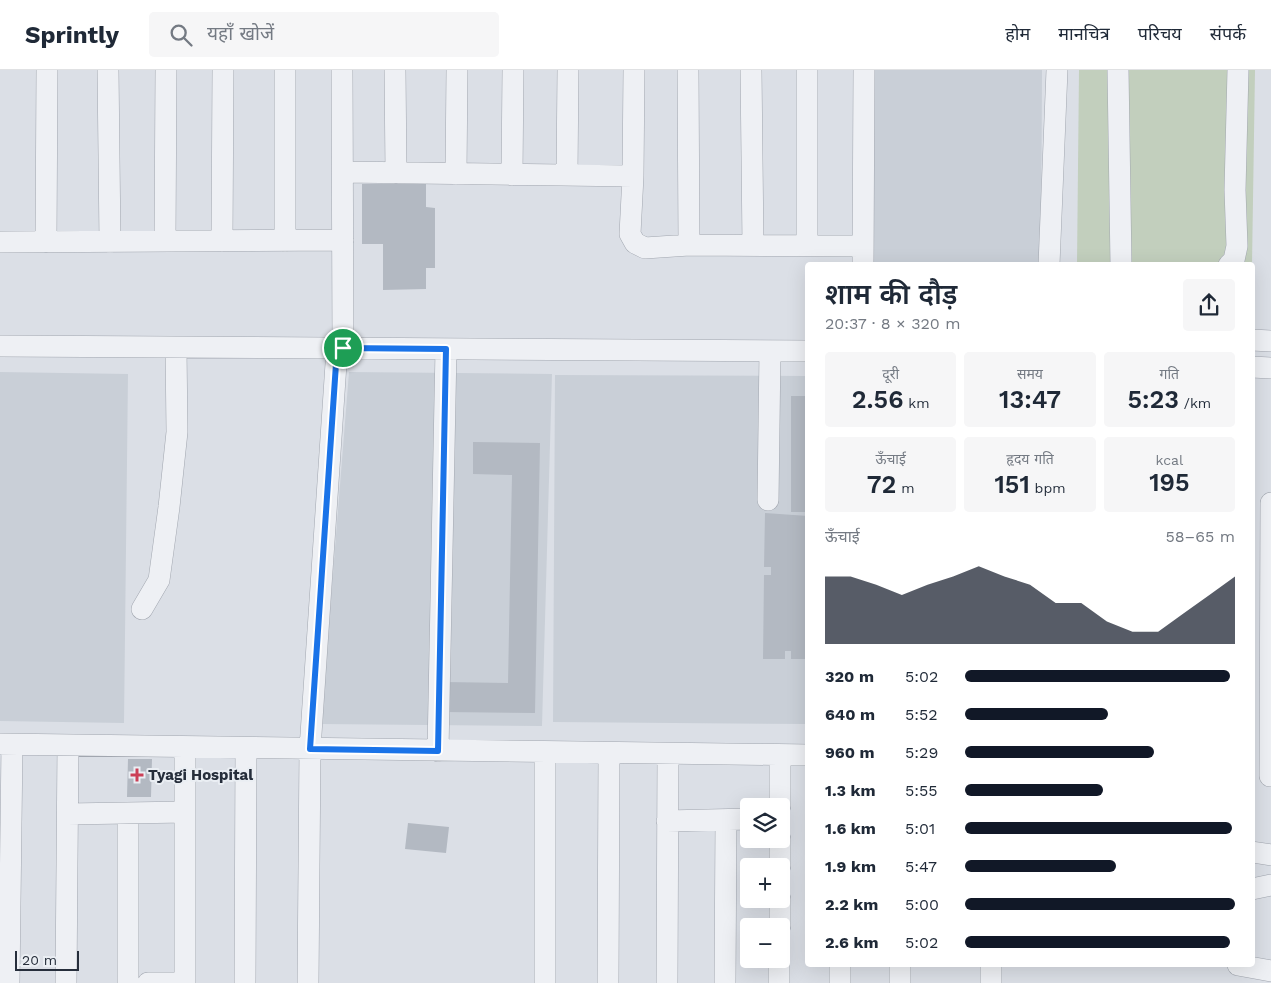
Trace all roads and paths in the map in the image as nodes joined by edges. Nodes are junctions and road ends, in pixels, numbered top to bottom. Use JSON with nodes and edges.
{"nodes":[{"id":1,"x":47,"y":70,"type":"edge"},
{"id":2,"x":108,"y":70,"type":"edge"},
{"id":3,"x":166,"y":70,"type":"edge"},
{"id":4,"x":223,"y":70,"type":"edge"},
{"id":5,"x":285,"y":70,"type":"edge"},
{"id":6,"x":342,"y":70,"type":"edge"},
{"id":7,"x":395,"y":70,"type":"edge"},
{"id":8,"x":457,"y":70,"type":"edge"},
{"id":9,"x":513,"y":70,"type":"edge"},
{"id":10,"x":568,"y":70,"type":"edge"},
{"id":11,"x":634,"y":70,"type":"edge"},
{"id":12,"x":688,"y":70,"type":"edge"},
{"id":13,"x":751,"y":70,"type":"edge"},
{"id":14,"x":807,"y":70,"type":"edge"},
{"id":15,"x":864,"y":70,"type":"edge"},
{"id":16,"x":1057,"y":70,"type":"edge"},
{"id":17,"x":1118,"y":70,"type":"edge"},
{"id":18,"x":1238,"y":70,"type":"edge"},
{"id":19,"x":343,"y":172,"type":"junction"},
{"id":20,"x":396,"y":173,"type":"junction"},
{"id":21,"x":456,"y":174,"type":"junction"},
{"id":22,"x":512,"y":175,"type":"junction"},
{"id":23,"x":567,"y":176,"type":"junction"},
{"id":24,"x":633,"y":176,"type":"junction"},
{"id":25,"x":285,"y":240,"type":"junction"},
{"id":26,"x":343,"y":240,"type":"junction"},
{"id":27,"x":164,"y":241,"type":"junction"},
{"id":28,"x":222,"y":241,"type":"junction"},
{"id":29,"x":0,"y":242,"type":"edge"},
{"id":30,"x":46,"y":242,"type":"junction"},
{"id":31,"x":110,"y":242,"type":"junction"},
{"id":32,"x":688,"y":245,"type":"junction"},
{"id":33,"x":753,"y":245,"type":"junction"},
{"id":34,"x":807,"y":245,"type":"junction"},
{"id":35,"x":863,"y":255,"type":"edge"},
{"id":36,"x":1049,"y":262,"type":"edge"},
{"id":37,"x":1121,"y":262,"type":"edge"},
{"id":38,"x":1232,"y":262,"type":"edge"},
{"id":39,"x":1255,"y":340,"type":"edge"},
{"id":40,"x":1271,"y":341,"type":"edge"},
{"id":41,"x":0,"y":346,"type":"edge"},
{"id":42,"x":176,"y":348,"type":"junction"},
{"id":43,"x":340,"y":349,"type":"junction"},
{"id":44,"x":446,"y":349,"type":"junction"},
{"id":45,"x":770,"y":351,"type":"junction"},
{"id":46,"x":805,"y":351,"type":"edge"},
{"id":47,"x":1255,"y":367,"type":"edge"},
{"id":48,"x":1271,"y":368,"type":"edge"},
{"id":49,"x":768,"y":500,"type":"dead end"},
{"id":50,"x":1271,"y":503,"type":"edge"},
{"id":51,"x":142,"y":609,"type":"dead end"},
{"id":52,"x":1264,"y":617,"type":"edge"},
{"id":53,"x":6,"y":745,"type":"edge"},
{"id":54,"x":68,"y":746,"type":"junction"},
{"id":55,"x":185,"y":748,"type":"junction"},
{"id":56,"x":246,"y":748,"type":"junction"},
{"id":57,"x":310,"y":749,"type":"junction"},
{"id":58,"x":438,"y":751,"type":"junction"},
{"id":59,"x":545,"y":753,"type":"junction"},
{"id":60,"x":609,"y":754,"type":"junction"},
{"id":61,"x":668,"y":755,"type":"junction"},
{"id":62,"x":780,"y":755,"type":"junction"},
{"id":63,"x":805,"y":755,"type":"edge"},
{"id":64,"x":1264,"y":778,"type":"edge"},
{"id":65,"x":780,"y":798,"type":"edge"},
{"id":66,"x":185,"y":812,"type":"junction"},
{"id":67,"x":128,"y":813,"type":"junction"},
{"id":68,"x":68,"y":814,"type":"junction"},
{"id":69,"x":740,"y":819,"type":"edge"},
{"id":70,"x":726,"y":820,"type":"junction"},
{"id":71,"x":667,"y":821,"type":"junction"},
{"id":72,"x":1255,"y":852,"type":"edge"},
{"id":73,"x":1271,"y":855,"type":"edge"},
{"id":74,"x":1271,"y":885,"type":"edge"},
{"id":75,"x":1255,"y":888,"type":"edge"},
{"id":76,"x":840,"y":967,"type":"edge"},
{"id":77,"x":900,"y":967,"type":"edge"},
{"id":78,"x":991,"y":967,"type":"edge"},
{"id":79,"x":1249,"y":967,"type":"edge"},
{"id":80,"x":780,"y":968,"type":"edge"},
{"id":81,"x":1271,"y":971,"type":"edge"},
{"id":82,"x":9,"y":983,"type":"edge"},
{"id":83,"x":66,"y":983,"type":"edge"},
{"id":84,"x":128,"y":983,"type":"edge"},
{"id":85,"x":148,"y":983,"type":"edge"},
{"id":86,"x":184,"y":983,"type":"edge"},
{"id":87,"x":245,"y":983,"type":"edge"},
{"id":88,"x":308,"y":983,"type":"edge"},
{"id":89,"x":545,"y":983,"type":"edge"},
{"id":90,"x":608,"y":983,"type":"edge"},
{"id":91,"x":667,"y":983,"type":"edge"},
{"id":92,"x":725,"y":983,"type":"edge"},
{"id":93,"x":779,"y":983,"type":"edge"},
{"id":94,"x":840,"y":983,"type":"edge"},
{"id":95,"x":900,"y":983,"type":"edge"},
{"id":96,"x":991,"y":983,"type":"edge"}],
"edges":[{"from":1,"to":30,"type":"street"},
{"from":2,"to":31,"type":"street"},
{"from":3,"to":27,"type":"street"},
{"from":4,"to":28,"type":"street"},
{"from":5,"to":25,"type":"street"},
{"from":6,"to":19,"type":"street"},
{"from":7,"to":20,"type":"street"},
{"from":8,"to":21,"type":"street"},
{"from":9,"to":22,"type":"street"},
{"from":10,"to":23,"type":"street"},
{"from":11,"to":24,"type":"street"},
{"from":12,"to":32,"type":"street"},
{"from":13,"to":33,"type":"street"},
{"from":14,"to":34,"type":"street"},
{"from":15,"to":35,"type":"street"},
{"from":16,"to":36,"type":"street"},
{"from":17,"to":37,"type":"street"},
{"from":18,"to":38,"type":"street"},
{"from":19,"to":20,"type":"street"},
{"from":19,"to":26,"type":"street"},
{"from":20,"to":21,"type":"street"},
{"from":21,"to":22,"type":"street"},
{"from":22,"to":23,"type":"street"},
{"from":23,"to":24,"type":"street"},
{"from":24,"to":32,"type":"street"},
{"from":25,"to":26,"type":"street"},
{"from":25,"to":28,"type":"street"},
{"from":26,"to":43,"type":"street"},
{"from":27,"to":28,"type":"street"},
{"from":27,"to":31,"type":"street"},
{"from":29,"to":30,"type":"street"},
{"from":30,"to":31,"type":"street"},
{"from":32,"to":33,"type":"street"},
{"from":33,"to":34,"type":"street"},
{"from":34,"to":35,"type":"street"},
{"from":39,"to":40,"type":"street"},
{"from":41,"to":42,"type":"street"},
{"from":42,"to":43,"type":"street"},
{"from":42,"to":51,"type":"street"},
{"from":43,"to":44,"type":"street"},
{"from":43,"to":57,"type":"street"},
{"from":44,"to":45,"type":"street"},
{"from":44,"to":58,"type":"street"},
{"from":45,"to":46,"type":"street"},
{"from":45,"to":49,"type":"street"},
{"from":47,"to":48,"type":"street"},
{"from":50,"to":52,"type":"street"},
{"from":52,"to":64,"type":"street"},
{"from":53,"to":54,"type":"street"},
{"from":53,"to":82,"type":"street"},
{"from":54,"to":55,"type":"street"},
{"from":54,"to":68,"type":"street"},
{"from":55,"to":56,"type":"street"},
{"from":55,"to":66,"type":"street"},
{"from":56,"to":57,"type":"street"},
{"from":56,"to":87,"type":"street"},
{"from":57,"to":58,"type":"street"},
{"from":57,"to":88,"type":"street"},
{"from":58,"to":59,"type":"street"},
{"from":59,"to":60,"type":"street"},
{"from":59,"to":89,"type":"street"},
{"from":60,"to":61,"type":"street"},
{"from":60,"to":90,"type":"street"},
{"from":61,"to":62,"type":"street"},
{"from":61,"to":71,"type":"street"},
{"from":62,"to":63,"type":"street"},
{"from":62,"to":65,"type":"street"},
{"from":66,"to":67,"type":"street"},
{"from":66,"to":86,"type":"street"},
{"from":67,"to":68,"type":"street"},
{"from":67,"to":84,"type":"street"},
{"from":68,"to":83,"type":"street"},
{"from":69,"to":70,"type":"street"},
{"from":70,"to":71,"type":"street"},
{"from":70,"to":92,"type":"street"},
{"from":71,"to":91,"type":"street"},
{"from":72,"to":73,"type":"street"},
{"from":74,"to":75,"type":"street"},
{"from":76,"to":94,"type":"street"},
{"from":77,"to":95,"type":"street"},
{"from":78,"to":96,"type":"street"},
{"from":79,"to":81,"type":"street"},
{"from":80,"to":93,"type":"street"},
{"from":85,"to":86,"type":"street"}]}
